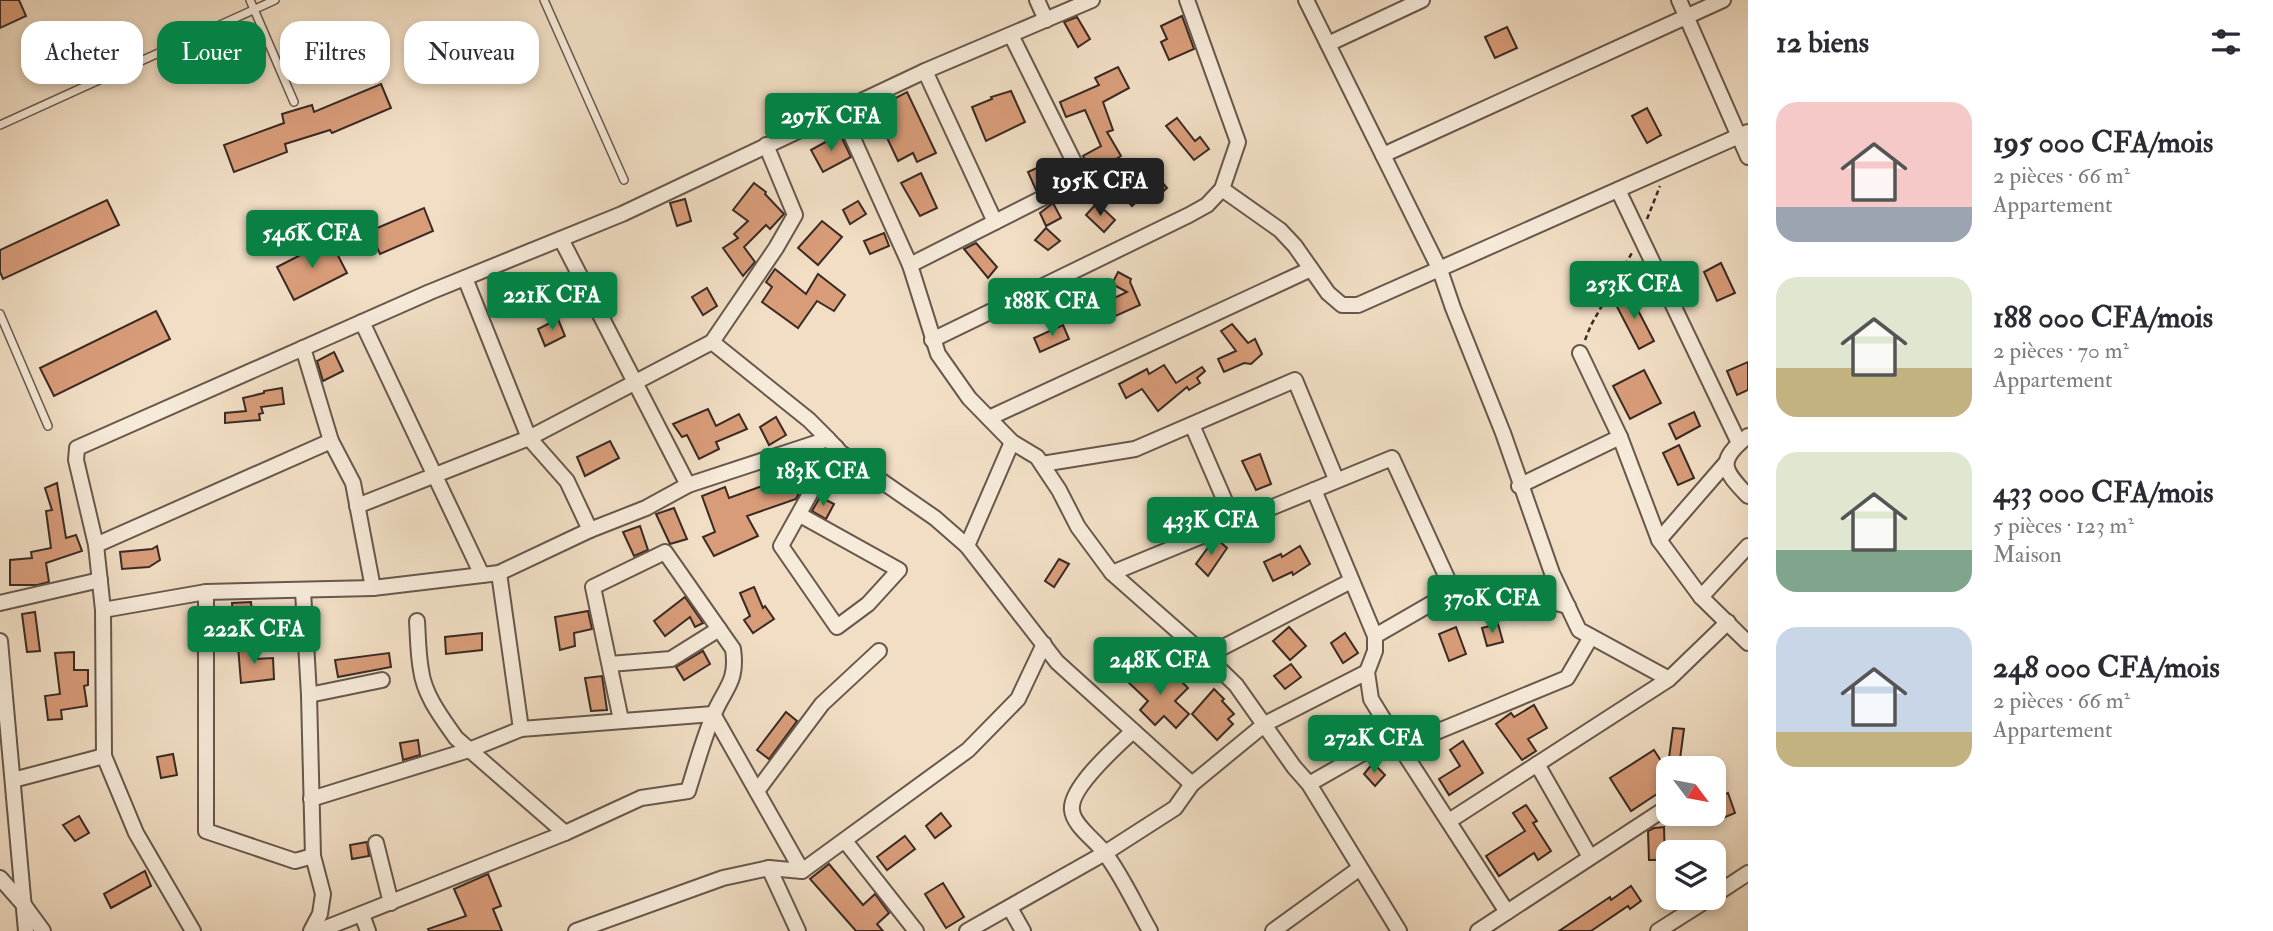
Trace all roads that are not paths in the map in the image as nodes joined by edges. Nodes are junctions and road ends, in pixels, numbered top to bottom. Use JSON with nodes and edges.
{"nodes":[{"id":1,"x":250,"y":0,"type":"edge"},
{"id":2,"x":275,"y":0,"type":"edge"},
{"id":3,"x":544,"y":0,"type":"edge"},
{"id":4,"x":1037,"y":0,"type":"edge"},
{"id":5,"x":1092,"y":0,"type":"edge"},
{"id":6,"x":1187,"y":0,"type":"edge"},
{"id":7,"x":1306,"y":0,"type":"edge"},
{"id":8,"x":1422,"y":0,"type":"edge"},
{"id":9,"x":1679,"y":0,"type":"edge"},
{"id":10,"x":1723,"y":0,"type":"edge"},
{"id":11,"x":254,"y":9,"type":"junction"},
{"id":12,"x":1687,"y":17,"type":"junction"},
{"id":13,"x":1046,"y":20,"type":"junction"},
{"id":14,"x":1011,"y":35,"type":"junction"},
{"id":15,"x":1328,"y":44,"type":"junction"},
{"id":16,"x":925,"y":71,"type":"junction"},
{"id":17,"x":294,"y":102,"type":"dead end"},
{"id":18,"x":841,"y":112,"type":"junction"},
{"id":19,"x":0,"y":125,"type":"edge"},
{"id":20,"x":1743,"y":134,"type":"edge"},
{"id":21,"x":766,"y":145,"type":"junction"},
{"id":22,"x":1382,"y":155,"type":"junction"},
{"id":23,"x":1748,"y":157,"type":"edge"},
{"id":24,"x":624,"y":180,"type":"dead end"},
{"id":25,"x":1222,"y":189,"type":"junction"},
{"id":26,"x":1618,"y":190,"type":"junction"},
{"id":27,"x":995,"y":222,"type":"junction"},
{"id":28,"x":561,"y":239,"type":"junction"},
{"id":29,"x":910,"y":265,"type":"junction"},
{"id":30,"x":1311,"y":270,"type":"junction"},
{"id":31,"x":1440,"y":270,"type":"junction"},
{"id":32,"x":465,"y":278,"type":"junction"},
{"id":33,"x":0,"y":314,"type":"edge"},
{"id":34,"x":362,"y":322,"type":"junction"},
{"id":35,"x":932,"y":340,"type":"junction"},
{"id":36,"x":712,"y":342,"type":"junction"},
{"id":37,"x":303,"y":348,"type":"junction"},
{"id":38,"x":1580,"y":353,"type":"road end"},
{"id":39,"x":634,"y":382,"type":"junction"},
{"id":40,"x":989,"y":418,"type":"junction"},
{"id":41,"x":1192,"y":425,"type":"junction"},
{"id":42,"x":48,"y":426,"type":"dead end"},
{"id":43,"x":529,"y":438,"type":"junction"},
{"id":44,"x":1620,"y":438,"type":"junction"},
{"id":45,"x":1743,"y":439,"type":"edge"},
{"id":46,"x":331,"y":441,"type":"junction"},
{"id":47,"x":1012,"y":442,"type":"junction"},
{"id":48,"x":832,"y":443,"type":"junction"},
{"id":49,"x":1042,"y":464,"type":"junction"},
{"id":50,"x":1726,"y":464,"type":"junction"},
{"id":51,"x":435,"y":475,"type":"junction"},
{"id":52,"x":1336,"y":479,"type":"junction"},
{"id":53,"x":688,"y":485,"type":"junction"},
{"id":54,"x":1520,"y":486,"type":"junction"},
{"id":55,"x":1314,"y":490,"type":"junction"},
{"id":56,"x":1748,"y":496,"type":"edge"},
{"id":57,"x":357,"y":506,"type":"junction"},
{"id":58,"x":800,"y":515,"type":"junction"},
{"id":59,"x":1234,"y":523,"type":"junction"},
{"id":60,"x":590,"y":530,"type":"junction"},
{"id":61,"x":1659,"y":540,"type":"junction"},
{"id":62,"x":96,"y":545,"type":"junction"},
{"id":63,"x":967,"y":545,"type":"junction"},
{"id":64,"x":1748,"y":546,"type":"edge"},
{"id":65,"x":499,"y":573,"type":"junction"},
{"id":66,"x":1112,"y":573,"type":"junction"},
{"id":67,"x":482,"y":575,"type":"junction"},
{"id":68,"x":100,"y":580,"type":"junction"},
{"id":69,"x":1351,"y":581,"type":"junction"},
{"id":70,"x":373,"y":589,"type":"junction"},
{"id":71,"x":303,"y":591,"type":"junction"},
{"id":72,"x":1453,"y":591,"type":"junction"},
{"id":73,"x":206,"y":592,"type":"junction"},
{"id":74,"x":1701,"y":597,"type":"junction"},
{"id":75,"x":0,"y":603,"type":"edge"},
{"id":76,"x":1568,"y":606,"type":"junction"},
{"id":77,"x":103,"y":610,"type":"junction"},
{"id":78,"x":417,"y":621,"type":"dead end"},
{"id":79,"x":1728,"y":622,"type":"junction"},
{"id":80,"x":719,"y":629,"type":"junction"},
{"id":81,"x":1375,"y":636,"type":"junction"},
{"id":82,"x":1591,"y":637,"type":"junction"},
{"id":83,"x":0,"y":641,"type":"edge"},
{"id":84,"x":1748,"y":643,"type":"edge"},
{"id":85,"x":1044,"y":644,"type":"junction"},
{"id":86,"x":879,"y":651,"type":"dead end"},
{"id":87,"x":1206,"y":656,"type":"junction"},
{"id":88,"x":610,"y":664,"type":"junction"},
{"id":89,"x":1367,"y":672,"type":"junction"},
{"id":90,"x":1669,"y":679,"type":"junction"},
{"id":91,"x":382,"y":680,"type":"dead end"},
{"id":92,"x":2,"y":689,"type":"edge"},
{"id":93,"x":309,"y":695,"type":"junction"},
{"id":94,"x":713,"y":714,"type":"junction"},
{"id":95,"x":621,"y":720,"type":"junction"},
{"id":96,"x":1265,"y":724,"type":"junction"},
{"id":97,"x":521,"y":729,"type":"junction"},
{"id":98,"x":1133,"y":731,"type":"junction"},
{"id":99,"x":1397,"y":741,"type":"junction"},
{"id":100,"x":470,"y":750,"type":"junction"},
{"id":101,"x":104,"y":756,"type":"junction"},
{"id":102,"x":1537,"y":764,"type":"junction"},
{"id":103,"x":13,"y":780,"type":"junction"},
{"id":104,"x":1192,"y":784,"type":"junction"},
{"id":105,"x":1309,"y":784,"type":"junction"},
{"id":106,"x":757,"y":791,"type":"junction"},
{"id":107,"x":311,"y":799,"type":"junction"},
{"id":108,"x":1656,"y":815,"type":"edge"},
{"id":109,"x":1450,"y":821,"type":"junction"},
{"id":110,"x":565,"y":833,"type":"junction"},
{"id":111,"x":845,"y":841,"type":"junction"},
{"id":112,"x":376,"y":844,"type":"dead end"},
{"id":113,"x":1105,"y":853,"type":"junction"},
{"id":114,"x":313,"y":856,"type":"junction"},
{"id":115,"x":1591,"y":857,"type":"junction"},
{"id":116,"x":1360,"y":868,"type":"junction"},
{"id":117,"x":769,"y":869,"type":"junction"},
{"id":118,"x":802,"y":871,"type":"junction"},
{"id":119,"x":1748,"y":873,"type":"edge"},
{"id":120,"x":0,"y":878,"type":"edge"},
{"id":121,"x":1726,"y":888,"type":"edge"},
{"id":122,"x":391,"y":903,"type":"junction"},
{"id":123,"x":24,"y":905,"type":"junction"},
{"id":124,"x":1010,"y":908,"type":"junction"},
{"id":125,"x":1691,"y":910,"type":"edge"},
{"id":126,"x":1507,"y":912,"type":"junction"},
{"id":127,"x":362,"y":915,"type":"junction"},
{"id":128,"x":26,"y":931,"type":"edge"},
{"id":129,"x":43,"y":931,"type":"edge"},
{"id":130,"x":193,"y":931,"type":"edge"},
{"id":131,"x":311,"y":931,"type":"edge"},
{"id":132,"x":318,"y":931,"type":"edge"},
{"id":133,"x":368,"y":931,"type":"edge"},
{"id":134,"x":576,"y":931,"type":"edge"},
{"id":135,"x":798,"y":931,"type":"edge"},
{"id":136,"x":916,"y":931,"type":"edge"},
{"id":137,"x":967,"y":931,"type":"edge"},
{"id":138,"x":1023,"y":931,"type":"edge"},
{"id":139,"x":1150,"y":931,"type":"edge"},
{"id":140,"x":1273,"y":931,"type":"edge"},
{"id":141,"x":1399,"y":931,"type":"edge"},
{"id":142,"x":1478,"y":931,"type":"edge"},
{"id":143,"x":1658,"y":931,"type":"edge"}],
"edges":[{"from":1,"to":11,"type":"lane"},
{"from":2,"to":11,"type":"lane"},
{"from":3,"to":24,"type":"lane"},
{"from":4,"to":13,"type":"street"},
{"from":5,"to":13,"type":"street"},
{"from":6,"to":25,"type":"street"},
{"from":7,"to":15,"type":"street"},
{"from":8,"to":15,"type":"street"},
{"from":9,"to":12,"type":"street"},
{"from":10,"to":12,"type":"street"},
{"from":11,"to":17,"type":"lane"},
{"from":11,"to":19,"type":"lane"},
{"from":12,"to":20,"type":"street"},
{"from":12,"to":22,"type":"street"},
{"from":13,"to":14,"type":"street"},
{"from":14,"to":16,"type":"street"},
{"from":14,"to":27,"type":"street"},
{"from":15,"to":22,"type":"street"},
{"from":16,"to":18,"type":"street"},
{"from":16,"to":27,"type":"street"},
{"from":18,"to":21,"type":"street"},
{"from":18,"to":29,"type":"street"},
{"from":20,"to":23,"type":"street"},
{"from":20,"to":26,"type":"street"},
{"from":21,"to":28,"type":"street"},
{"from":21,"to":36,"type":"street"},
{"from":22,"to":31,"type":"street"},
{"from":25,"to":30,"type":"street"},
{"from":25,"to":35,"type":"street"},
{"from":26,"to":31,"type":"street"},
{"from":26,"to":45,"type":"street"},
{"from":27,"to":29,"type":"street"},
{"from":28,"to":32,"type":"street"},
{"from":28,"to":39,"type":"street"},
{"from":29,"to":35,"type":"street"},
{"from":30,"to":31,"type":"street"},
{"from":30,"to":40,"type":"street"},
{"from":31,"to":54,"type":"street"},
{"from":32,"to":34,"type":"street"},
{"from":32,"to":43,"type":"street"},
{"from":33,"to":42,"type":"lane"},
{"from":34,"to":37,"type":"street"},
{"from":34,"to":51,"type":"street"},
{"from":35,"to":40,"type":"street"},
{"from":36,"to":39,"type":"street"},
{"from":36,"to":48,"type":"street"},
{"from":37,"to":46,"type":"street"},
{"from":37,"to":62,"type":"street"},
{"from":38,"to":44,"type":"street"},
{"from":39,"to":43,"type":"street"},
{"from":39,"to":53,"type":"street"},
{"from":40,"to":47,"type":"street"},
{"from":41,"to":49,"type":"street"},
{"from":41,"to":52,"type":"street"},
{"from":41,"to":59,"type":"street"},
{"from":43,"to":51,"type":"street"},
{"from":43,"to":60,"type":"street"},
{"from":44,"to":54,"type":"street"},
{"from":44,"to":61,"type":"street"},
{"from":45,"to":50,"type":"street"},
{"from":46,"to":57,"type":"street"},
{"from":46,"to":62,"type":"street"},
{"from":47,"to":49,"type":"street"},
{"from":47,"to":63,"type":"street"},
{"from":48,"to":53,"type":"street"},
{"from":48,"to":58,"type":"street"},
{"from":48,"to":63,"type":"street"},
{"from":49,"to":66,"type":"street"},
{"from":50,"to":56,"type":"street"},
{"from":50,"to":61,"type":"street"},
{"from":51,"to":57,"type":"street"},
{"from":51,"to":67,"type":"street"},
{"from":52,"to":55,"type":"street"},
{"from":52,"to":72,"type":"street"},
{"from":53,"to":60,"type":"street"},
{"from":54,"to":76,"type":"street"},
{"from":55,"to":59,"type":"street"},
{"from":55,"to":69,"type":"street"},
{"from":57,"to":70,"type":"street"},
{"from":58,"to":58,"type":"street"},
{"from":59,"to":66,"type":"street"},
{"from":60,"to":65,"type":"street"},
{"from":61,"to":74,"type":"street"},
{"from":62,"to":68,"type":"street"},
{"from":63,"to":85,"type":"street"},
{"from":64,"to":74,"type":"street"},
{"from":65,"to":67,"type":"street"},
{"from":65,"to":97,"type":"street"},
{"from":66,"to":87,"type":"street"},
{"from":67,"to":70,"type":"street"},
{"from":68,"to":75,"type":"street"},
{"from":68,"to":77,"type":"street"},
{"from":69,"to":81,"type":"street"},
{"from":69,"to":87,"type":"street"},
{"from":70,"to":71,"type":"street"},
{"from":71,"to":73,"type":"street"},
{"from":71,"to":93,"type":"street"},
{"from":72,"to":76,"type":"street"},
{"from":72,"to":81,"type":"street"},
{"from":73,"to":77,"type":"street"},
{"from":73,"to":114,"type":"street"},
{"from":74,"to":79,"type":"street"},
{"from":76,"to":82,"type":"street"},
{"from":77,"to":101,"type":"street"},
{"from":78,"to":100,"type":"street"},
{"from":79,"to":84,"type":"street"},
{"from":79,"to":90,"type":"street"},
{"from":80,"to":88,"type":"street"},
{"from":80,"to":88,"type":"street"},
{"from":80,"to":94,"type":"street"},
{"from":81,"to":89,"type":"street"},
{"from":82,"to":90,"type":"street"},
{"from":82,"to":99,"type":"street"},
{"from":83,"to":92,"type":"street"},
{"from":85,"to":98,"type":"street"},
{"from":85,"to":111,"type":"street"},
{"from":86,"to":106,"type":"street"},
{"from":87,"to":96,"type":"street"},
{"from":88,"to":95,"type":"street"},
{"from":89,"to":96,"type":"street"},
{"from":89,"to":99,"type":"street"},
{"from":90,"to":102,"type":"street"},
{"from":91,"to":93,"type":"street"},
{"from":92,"to":103,"type":"street"},
{"from":93,"to":107,"type":"street"},
{"from":94,"to":95,"type":"street"},
{"from":94,"to":106,"type":"street"},
{"from":94,"to":110,"type":"street"},
{"from":95,"to":97,"type":"street"},
{"from":96,"to":104,"type":"street"},
{"from":96,"to":105,"type":"street"},
{"from":97,"to":100,"type":"street"},
{"from":98,"to":104,"type":"street"},
{"from":98,"to":113,"type":"street"},
{"from":99,"to":105,"type":"street"},
{"from":99,"to":109,"type":"street"},
{"from":100,"to":107,"type":"street"},
{"from":100,"to":110,"type":"street"},
{"from":101,"to":103,"type":"street"},
{"from":101,"to":130,"type":"street"},
{"from":102,"to":109,"type":"street"},
{"from":102,"to":115,"type":"street"},
{"from":103,"to":123,"type":"street"},
{"from":104,"to":113,"type":"street"},
{"from":105,"to":116,"type":"street"},
{"from":106,"to":118,"type":"street"},
{"from":107,"to":114,"type":"street"},
{"from":108,"to":115,"type":"street"},
{"from":109,"to":126,"type":"street"},
{"from":110,"to":122,"type":"street"},
{"from":111,"to":118,"type":"street"},
{"from":111,"to":136,"type":"street"},
{"from":112,"to":122,"type":"street"},
{"from":113,"to":124,"type":"street"},
{"from":113,"to":139,"type":"street"},
{"from":114,"to":131,"type":"street"},
{"from":115,"to":126,"type":"street"},
{"from":116,"to":140,"type":"street"},
{"from":116,"to":141,"type":"street"},
{"from":117,"to":118,"type":"street"},
{"from":117,"to":134,"type":"street"},
{"from":117,"to":135,"type":"street"},
{"from":119,"to":121,"type":"street"},
{"from":120,"to":123,"type":"street"},
{"from":122,"to":127,"type":"street"},
{"from":123,"to":128,"type":"street"},
{"from":123,"to":129,"type":"street"},
{"from":124,"to":137,"type":"street"},
{"from":124,"to":138,"type":"street"},
{"from":125,"to":143,"type":"street"},
{"from":126,"to":142,"type":"street"},
{"from":127,"to":132,"type":"street"},
{"from":127,"to":133,"type":"street"}]}
